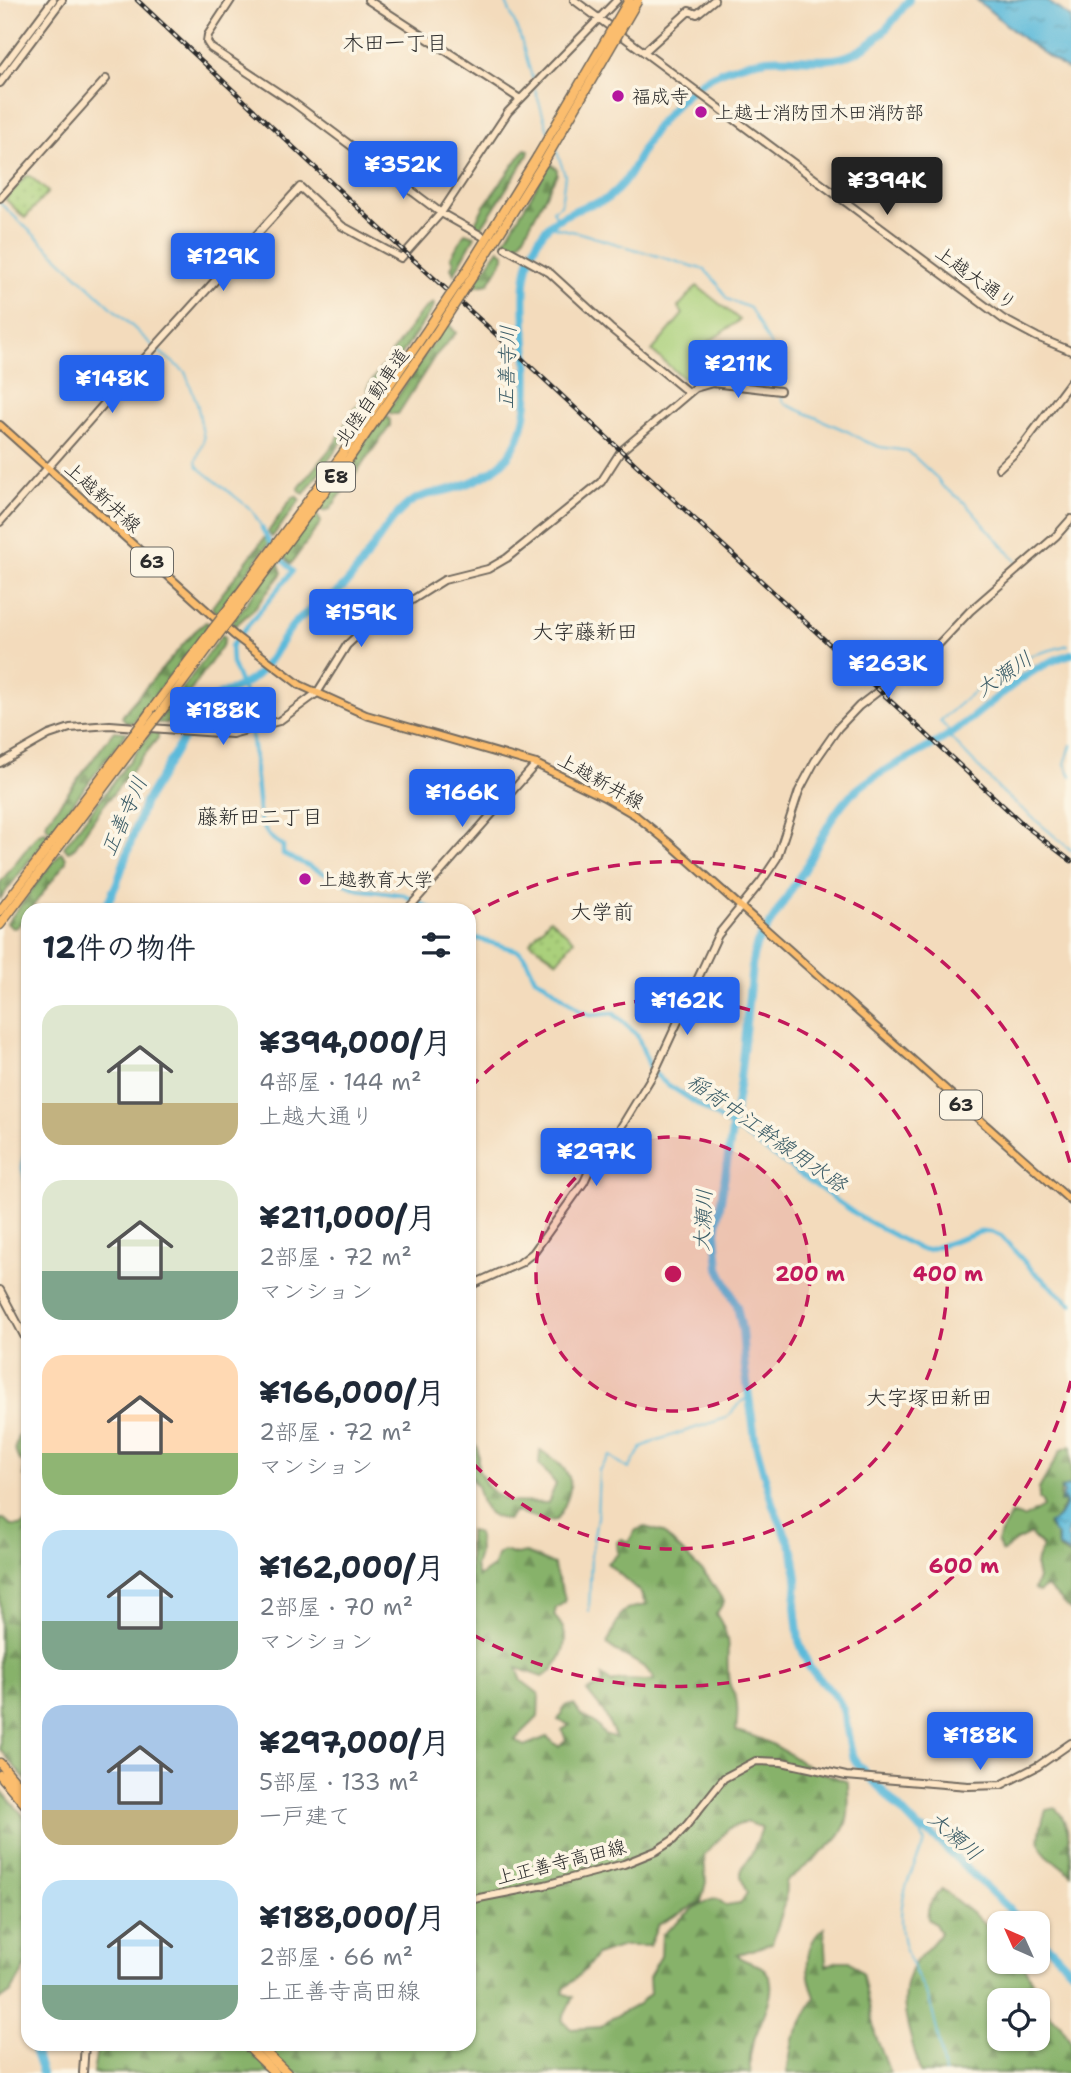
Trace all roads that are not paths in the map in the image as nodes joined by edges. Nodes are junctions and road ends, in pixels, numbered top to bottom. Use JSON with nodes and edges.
{"nodes":[{"id":1,"x":53,"y":0,"type":"edge"},
{"id":2,"x":62,"y":0,"type":"edge"},
{"id":3,"x":230,"y":0,"type":"edge"},
{"id":4,"x":368,"y":0,"type":"edge"},
{"id":5,"x":574,"y":0,"type":"edge"},
{"id":6,"x":617,"y":0,"type":"edge"},
{"id":7,"x":629,"y":0,"type":"edge"},
{"id":8,"x":638,"y":0,"type":"edge"},
{"id":9,"x":714,"y":0,"type":"edge"},
{"id":10,"x":601,"y":19,"type":"junction"},
{"id":11,"x":645,"y":51,"type":"junction"},
{"id":12,"x":0,"y":71,"type":"edge"},
{"id":13,"x":106,"y":79,"type":"dead end"},
{"id":14,"x":0,"y":83,"type":"edge"},
{"id":15,"x":520,"y":99,"type":"junction"},
{"id":16,"x":541,"y":160,"type":"junction"},
{"id":17,"x":0,"y":198,"type":"edge"},
{"id":18,"x":441,"y":213,"type":"junction"},
{"id":19,"x":482,"y":236,"type":"dead end"},
{"id":20,"x":505,"y":248,"type":"dead end"},
{"id":21,"x":1071,"y":351,"type":"edge"},
{"id":22,"x":1071,"y":381,"type":"edge"},
{"id":23,"x":780,"y":391,"type":"dead end"},
{"id":24,"x":689,"y":393,"type":"junction"},
{"id":25,"x":0,"y":425,"type":"edge"},
{"id":26,"x":48,"y":468,"type":"junction"},
{"id":27,"x":999,"y":468,"type":"dead end"},
{"id":28,"x":1071,"y":519,"type":"edge"},
{"id":29,"x":0,"y":522,"type":"edge"},
{"id":30,"x":317,"y":693,"type":"junction"},
{"id":31,"x":138,"y":735,"type":"junction"},
{"id":32,"x":0,"y":763,"type":"edge"},
{"id":33,"x":537,"y":764,"type":"junction"},
{"id":34,"x":413,"y":903,"type":"edge"},
{"id":35,"x":741,"y":909,"type":"junction"},
{"id":36,"x":0,"y":911,"type":"edge"},
{"id":37,"x":0,"y":925,"type":"edge"},
{"id":38,"x":1071,"y":1201,"type":"edge"},
{"id":39,"x":476,"y":1283,"type":"edge"},
{"id":40,"x":0,"y":1290,"type":"edge"},
{"id":41,"x":21,"y":1330,"type":"edge"},
{"id":42,"x":1071,"y":1743,"type":"edge"},
{"id":43,"x":0,"y":1763,"type":"edge"},
{"id":44,"x":0,"y":1776,"type":"edge"},
{"id":45,"x":21,"y":1788,"type":"edge"},
{"id":46,"x":21,"y":1800,"type":"edge"},
{"id":47,"x":476,"y":1899,"type":"edge"},
{"id":48,"x":85,"y":2051,"type":"edge"},
{"id":49,"x":252,"y":2051,"type":"edge"},
{"id":50,"x":264,"y":2051,"type":"edge"},
{"id":51,"x":83,"y":2073,"type":"edge"},
{"id":52,"x":275,"y":2073,"type":"edge"},
{"id":53,"x":286,"y":2073,"type":"edge"}],
"edges":[{"from":1,"to":12,"type":"street"},
{"from":2,"to":14,"type":"street"},
{"from":3,"to":18,"type":"street"},
{"from":4,"to":15,"type":"street"},
{"from":5,"to":10,"type":"street"},
{"from":6,"to":10,"type":"street"},
{"from":7,"to":16,"type":"highway","name":"北陸自動車道","number":"E8","bridge":true},
{"from":8,"to":16,"type":"highway","name":"北陸自動車道","number":"E8","bridge":true},
{"from":9,"to":11,"type":"street"},
{"from":10,"to":11,"type":"street"},
{"from":10,"to":15,"type":"street"},
{"from":11,"to":21,"type":"street","name":"上越大通り"},
{"from":13,"to":17,"type":"street"},
{"from":15,"to":18,"type":"street"},
{"from":16,"to":31,"type":"highway","name":"北陸自動車道","number":"E8","bridge":true},
{"from":18,"to":19,"type":"street"},
{"from":18,"to":26,"type":"street"},
{"from":20,"to":24,"type":"street"},
{"from":22,"to":27,"type":"street"},
{"from":23,"to":24,"type":"street"},
{"from":24,"to":30,"type":"street"},
{"from":25,"to":26,"type":"main road","name":"上越新井線","number":"63"},
{"from":26,"to":29,"type":"street"},
{"from":26,"to":30,"type":"main road","name":"上越新井線","number":"63"},
{"from":28,"to":35,"type":"street"},
{"from":30,"to":32,"type":"street"},
{"from":30,"to":33,"type":"main road","name":"上越新井線","number":"63"},
{"from":31,"to":36,"type":"highway","name":"北陸自動車道","number":"E8"},
{"from":31,"to":37,"type":"highway","name":"北陸自動車道","number":"E8"},
{"from":33,"to":34,"type":"street"},
{"from":33,"to":35,"type":"main road","name":"上越新井線","number":"63"},
{"from":35,"to":38,"type":"main road","name":"上越新井線","number":"63"},
{"from":35,"to":39,"type":"street"},
{"from":40,"to":41,"type":"street"},
{"from":42,"to":47,"type":"street","name":"上正善寺高田線"},
{"from":43,"to":45,"type":"highway"},
{"from":44,"to":46,"type":"highway"},
{"from":48,"to":51,"type":"street"},
{"from":49,"to":52,"type":"highway"},
{"from":50,"to":53,"type":"highway"}]}
